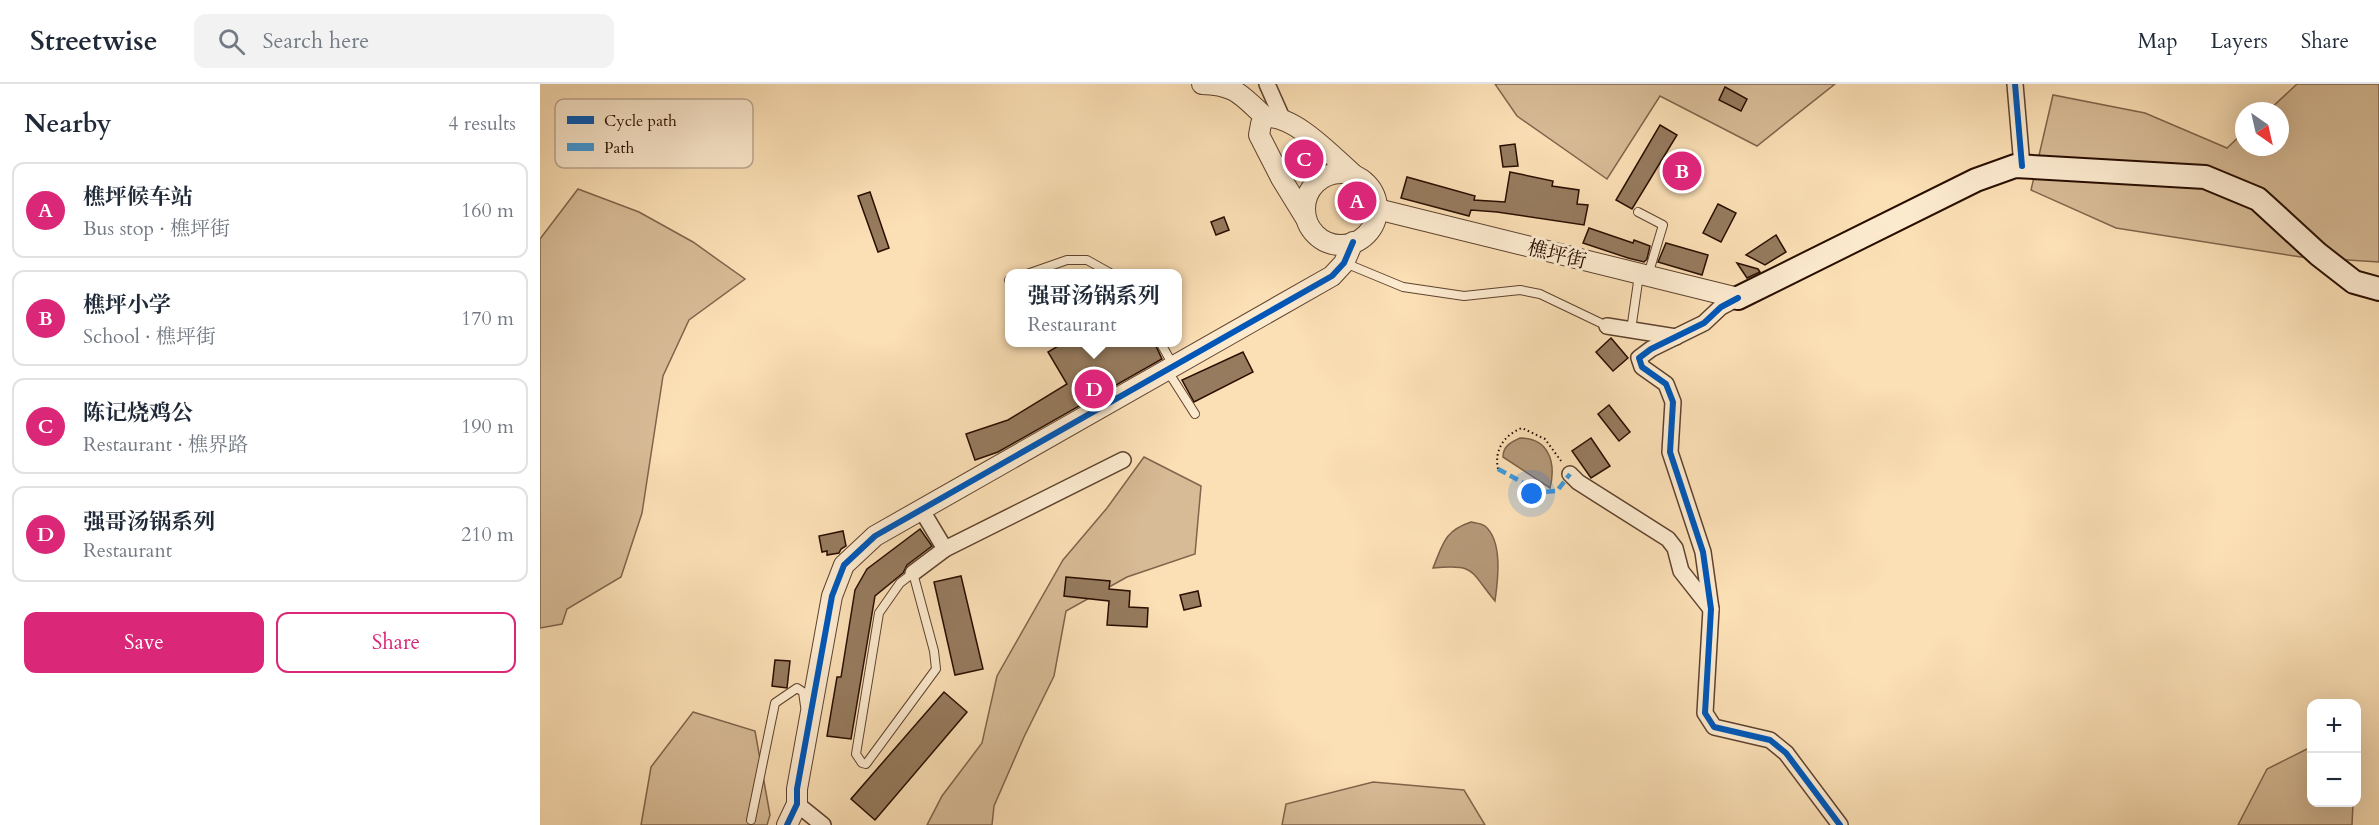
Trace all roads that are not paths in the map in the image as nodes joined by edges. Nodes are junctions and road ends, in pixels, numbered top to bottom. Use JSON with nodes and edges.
{"nodes":[{"id":1,"x":1202,"y":84,"type":"edge"},
{"id":2,"x":1267,"y":84,"type":"edge"},
{"id":3,"x":2015,"y":84,"type":"edge"},
{"id":4,"x":1274,"y":119,"type":"junction"},
{"id":5,"x":2022,"y":166,"type":"junction"},
{"id":6,"x":1354,"y":175,"type":"junction"},
{"id":7,"x":1377,"y":209,"type":"junction"},
{"id":8,"x":1638,"y":212,"type":"dead end"},
{"id":9,"x":1305,"y":217,"type":"junction"},
{"id":10,"x":1353,"y":242,"type":"junction"},
{"id":11,"x":1344,"y":263,"type":"junction"},
{"id":12,"x":1040,"y":269,"type":"edge"},
{"id":13,"x":1104,"y":269,"type":"edge"},
{"id":14,"x":1644,"y":275,"type":"junction"},
{"id":15,"x":2379,"y":289,"type":"edge"},
{"id":16,"x":1738,"y":298,"type":"junction"},
{"id":17,"x":1607,"y":326,"type":"joint"},
{"id":18,"x":1631,"y":330,"type":"junction"},
{"id":19,"x":1676,"y":337,"type":"junction"},
{"id":20,"x":1162,"y":347,"type":"edge"},
{"id":21,"x":1170,"y":367,"type":"junction"},
{"id":22,"x":1196,"y":414,"type":"dead end"},
{"id":23,"x":1123,"y":460,"type":"dead end"},
{"id":24,"x":1570,"y":474,"type":"road end"},
{"id":25,"x":921,"y":509,"type":"junction"},
{"id":26,"x":945,"y":549,"type":"junction"},
{"id":27,"x":913,"y":573,"type":"junction"},
{"id":28,"x":1711,"y":609,"type":"junction"},
{"id":29,"x":808,"y":728,"type":"junction"},
{"id":30,"x":797,"y":804,"type":"junction"},
{"id":31,"x":751,"y":820,"type":"dead end"},
{"id":32,"x":787,"y":825,"type":"edge"},
{"id":33,"x":823,"y":825,"type":"edge"},
{"id":34,"x":1840,"y":825,"type":"edge"}],
"edges":[{"from":1,"to":4,"type":"street"},
{"from":2,"to":4,"type":"street"},
{"from":3,"to":5,"type":"street"},
{"from":4,"to":6,"type":"street"},
{"from":4,"to":9,"type":"street"},
{"from":5,"to":15,"type":"main road"},
{"from":5,"to":16,"type":"main road"},
{"from":6,"to":7,"type":"street"},
{"from":6,"to":9,"type":"street"},
{"from":7,"to":10,"type":"street"},
{"from":7,"to":14,"type":"street","name":"樵坪街"},
{"from":8,"to":14,"type":"lane"},
{"from":9,"to":10,"type":"street"},
{"from":10,"to":11,"type":"street"},
{"from":11,"to":17,"type":"lane"},
{"from":11,"to":21,"type":"street"},
{"from":12,"to":13,"type":"lane"},
{"from":14,"to":16,"type":"street","name":"樵坪街"},
{"from":14,"to":18,"type":"lane"},
{"from":16,"to":19,"type":"street"},
{"from":17,"to":18,"type":"street"},
{"from":18,"to":19,"type":"street"},
{"from":19,"to":28,"type":"street"},
{"from":20,"to":21,"type":"lane"},
{"from":21,"to":22,"type":"lane"},
{"from":21,"to":25,"type":"street"},
{"from":23,"to":26,"type":"street"},
{"from":24,"to":28,"type":"street"},
{"from":25,"to":26,"type":"street"},
{"from":25,"to":29,"type":"street"},
{"from":26,"to":27,"type":"street"},
{"from":27,"to":27,"type":"lane"},
{"from":28,"to":34,"type":"street"},
{"from":29,"to":30,"type":"street"},
{"from":29,"to":31,"type":"lane"},
{"from":30,"to":32,"type":"street"},
{"from":30,"to":33,"type":"street"}]}
